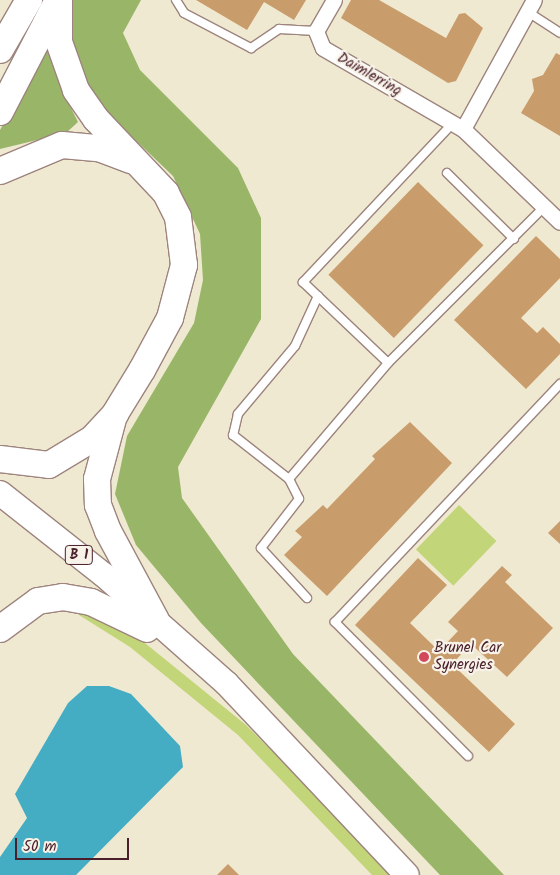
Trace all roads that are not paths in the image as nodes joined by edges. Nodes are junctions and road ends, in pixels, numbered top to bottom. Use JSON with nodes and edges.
{"nodes":[{"id":1,"x":29,"y":0,"type":"edge"},
{"id":2,"x":58,"y":0,"type":"edge"},
{"id":3,"x":176,"y":0,"type":"edge"},
{"id":4,"x":334,"y":0,"type":"edge"},
{"id":5,"x":531,"y":6,"type":"edge"},
{"id":6,"x":316,"y":31,"type":"junction"},
{"id":7,"x":560,"y":33,"type":"edge"},
{"id":8,"x":0,"y":50,"type":"edge"},
{"id":9,"x":0,"y":112,"type":"edge"},
{"id":10,"x":458,"y":126,"type":"junction"},
{"id":11,"x":145,"y":167,"type":"junction"},
{"id":12,"x":0,"y":171,"type":"edge"},
{"id":13,"x":447,"y":173,"type":"dead end"},
{"id":14,"x":544,"y":207,"type":"junction"},
{"id":15,"x":560,"y":222,"type":"edge"},
{"id":16,"x":514,"y":239,"type":"junction"},
{"id":17,"x":318,"y":296,"type":"junction"},
{"id":18,"x":388,"y":363,"type":"junction"},
{"id":19,"x":560,"y":384,"type":"edge"},
{"id":20,"x":115,"y":414,"type":"junction"},
{"id":21,"x":0,"y":460,"type":"edge"},
{"id":22,"x":289,"y":479,"type":"junction"},
{"id":23,"x":0,"y":493,"type":"edge"},
{"id":24,"x":0,"y":512,"type":"edge"},
{"id":25,"x":307,"y":598,"type":"dead end"},
{"id":26,"x":152,"y":625,"type":"junction"},
{"id":27,"x":0,"y":629,"type":"edge"},
{"id":28,"x":468,"y":756,"type":"dead end"},
{"id":29,"x":407,"y":875,"type":"edge"}],
"edges":[{"from":1,"to":8,"type":"highway"},
{"from":2,"to":9,"type":"highway"},
{"from":2,"to":11,"type":"highway"},
{"from":3,"to":6,"type":"lane"},
{"from":4,"to":6,"type":"street"},
{"from":5,"to":7,"type":"lane"},
{"from":5,"to":10,"type":"street"},
{"from":6,"to":10,"type":"street","name":"Daimlerring"},
{"from":10,"to":14,"type":"street","name":"Daimlerring"},
{"from":10,"to":17,"type":"lane"},
{"from":11,"to":12,"type":"highway"},
{"from":11,"to":20,"type":"highway"},
{"from":13,"to":16,"type":"lane"},
{"from":14,"to":15,"type":"street","name":"Daimlerring"},
{"from":14,"to":16,"type":"lane"},
{"from":16,"to":18,"type":"lane"},
{"from":17,"to":18,"type":"lane"},
{"from":17,"to":22,"type":"lane"},
{"from":18,"to":22,"type":"lane"},
{"from":19,"to":28,"type":"lane"},
{"from":20,"to":21,"type":"highway"},
{"from":20,"to":26,"type":"highway"},
{"from":22,"to":25,"type":"lane"},
{"from":23,"to":26,"type":"main road","number":"B 1"},
{"from":24,"to":26,"type":"main road","number":"B 1"},
{"from":26,"to":27,"type":"highway"},
{"from":26,"to":29,"type":"main road","number":"B 1"}]}
